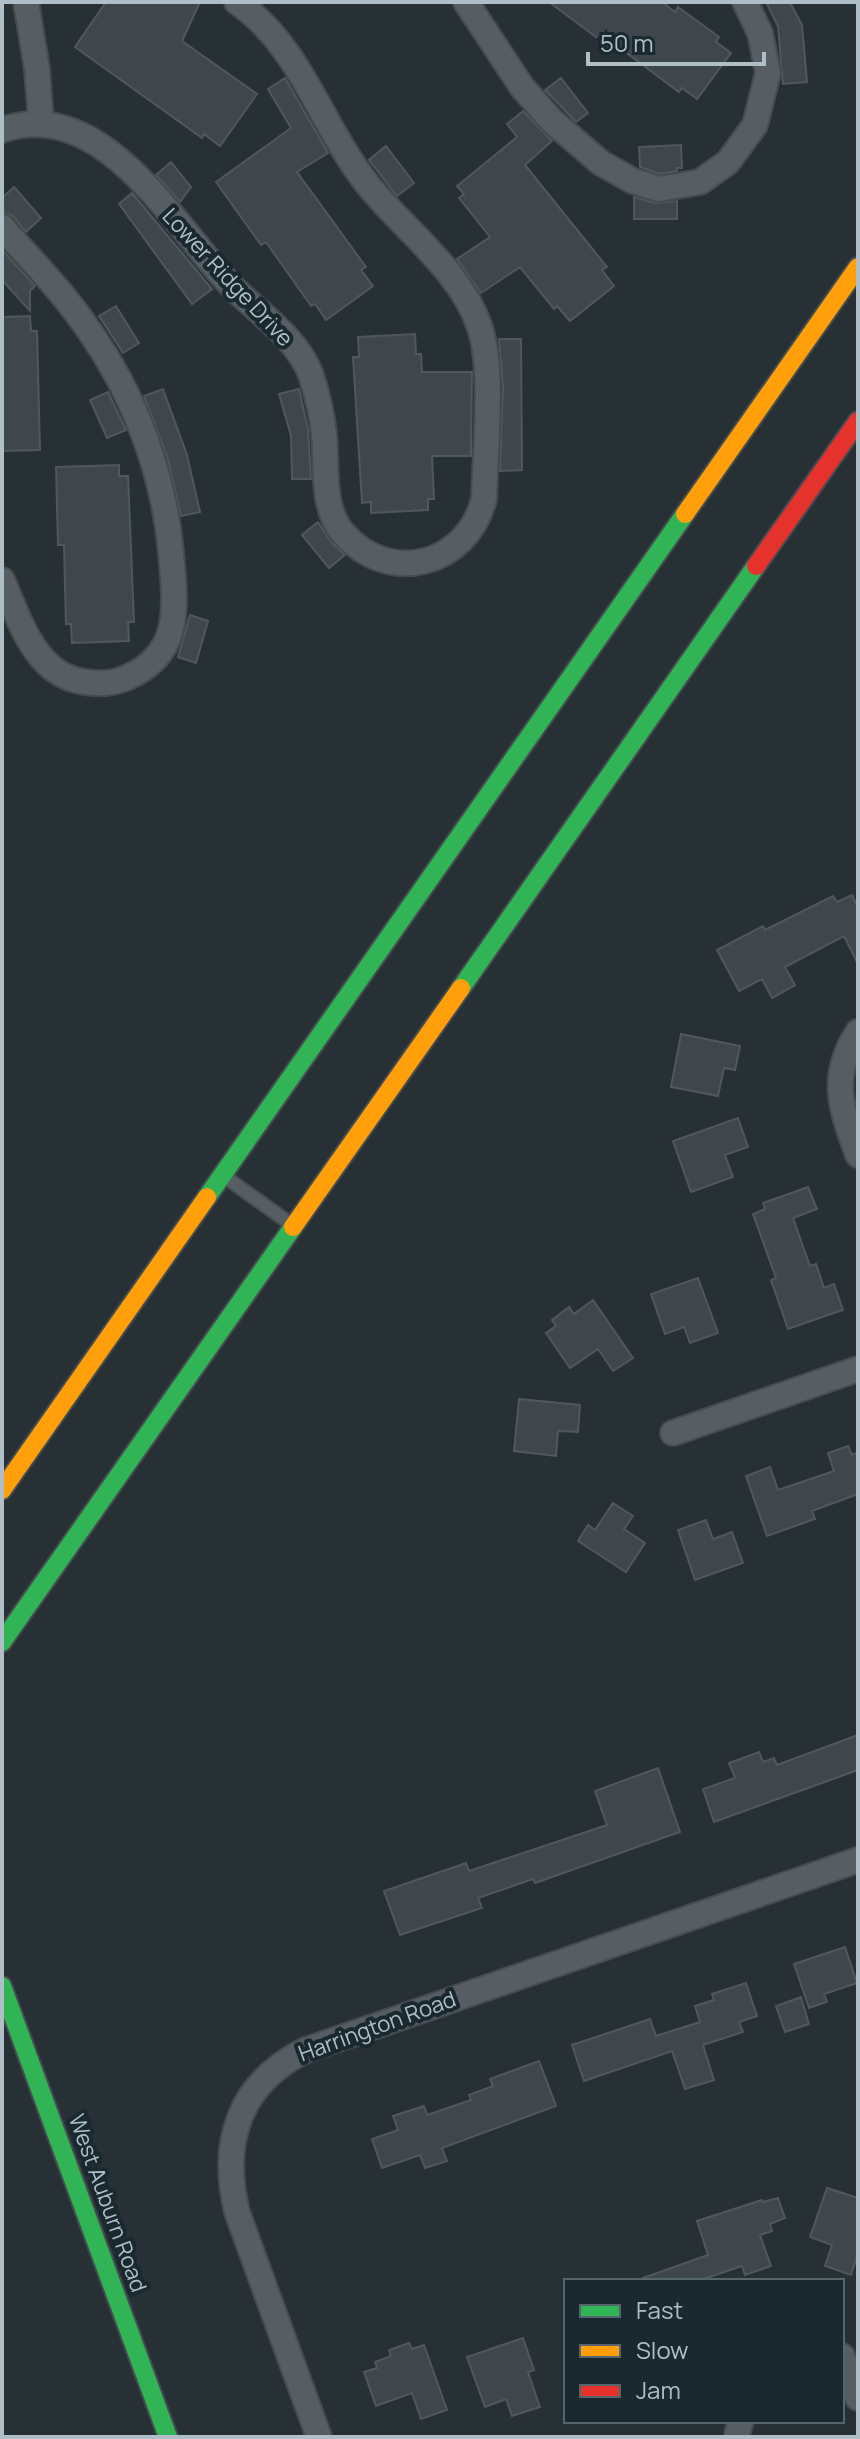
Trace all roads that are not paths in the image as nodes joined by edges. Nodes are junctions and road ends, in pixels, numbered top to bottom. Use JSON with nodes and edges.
{"nodes":[{"id":1,"x":26,"y":2,"type":"edge"},
{"id":2,"x":237,"y":2,"type":"edge"},
{"id":3,"x":466,"y":2,"type":"edge"},
{"id":4,"x":745,"y":2,"type":"edge"},
{"id":5,"x":41,"y":121,"type":"junction"},
{"id":6,"x":2,"y":130,"type":"edge"},
{"id":7,"x":2,"y":227,"type":"edge"},
{"id":8,"x":858,"y":267,"type":"edge"},
{"id":9,"x":858,"y":421,"type":"edge"},
{"id":10,"x":2,"y":580,"type":"edge"},
{"id":11,"x":858,"y":1032,"type":"edge"},
{"id":12,"x":858,"y":1155,"type":"edge"},
{"id":13,"x":222,"y":1176,"type":"junction"},
{"id":14,"x":294,"y":1226,"type":"junction"},
{"id":15,"x":858,"y":1369,"type":"edge"},
{"id":16,"x":673,"y":1433,"type":"dead end"},
{"id":17,"x":2,"y":1490,"type":"edge"},
{"id":18,"x":2,"y":1642,"type":"edge"},
{"id":19,"x":858,"y":1860,"type":"edge"},
{"id":20,"x":2,"y":1986,"type":"edge"},
{"id":21,"x":844,"y":2361,"type":"edge"},
{"id":22,"x":858,"y":2398,"type":"edge"},
{"id":23,"x":168,"y":2437,"type":"edge"},
{"id":24,"x":319,"y":2437,"type":"edge"}],
"edges":[{"from":1,"to":5,"type":"street"},
{"from":2,"to":5,"type":"street","name":"Lower Ridge Drive"},
{"from":3,"to":4,"type":"street"},
{"from":5,"to":6,"type":"street"},
{"from":7,"to":10,"type":"street"},
{"from":8,"to":13,"type":"main road"},
{"from":9,"to":14,"type":"main road"},
{"from":11,"to":12,"type":"street"},
{"from":13,"to":14,"type":"lane"},
{"from":13,"to":17,"type":"main road"},
{"from":14,"to":18,"type":"main road"},
{"from":15,"to":16,"type":"street"},
{"from":19,"to":24,"type":"street","name":"Harrington Road"},
{"from":20,"to":23,"type":"main road","name":"West Auburn Road"},
{"from":21,"to":22,"type":"street"}]}
